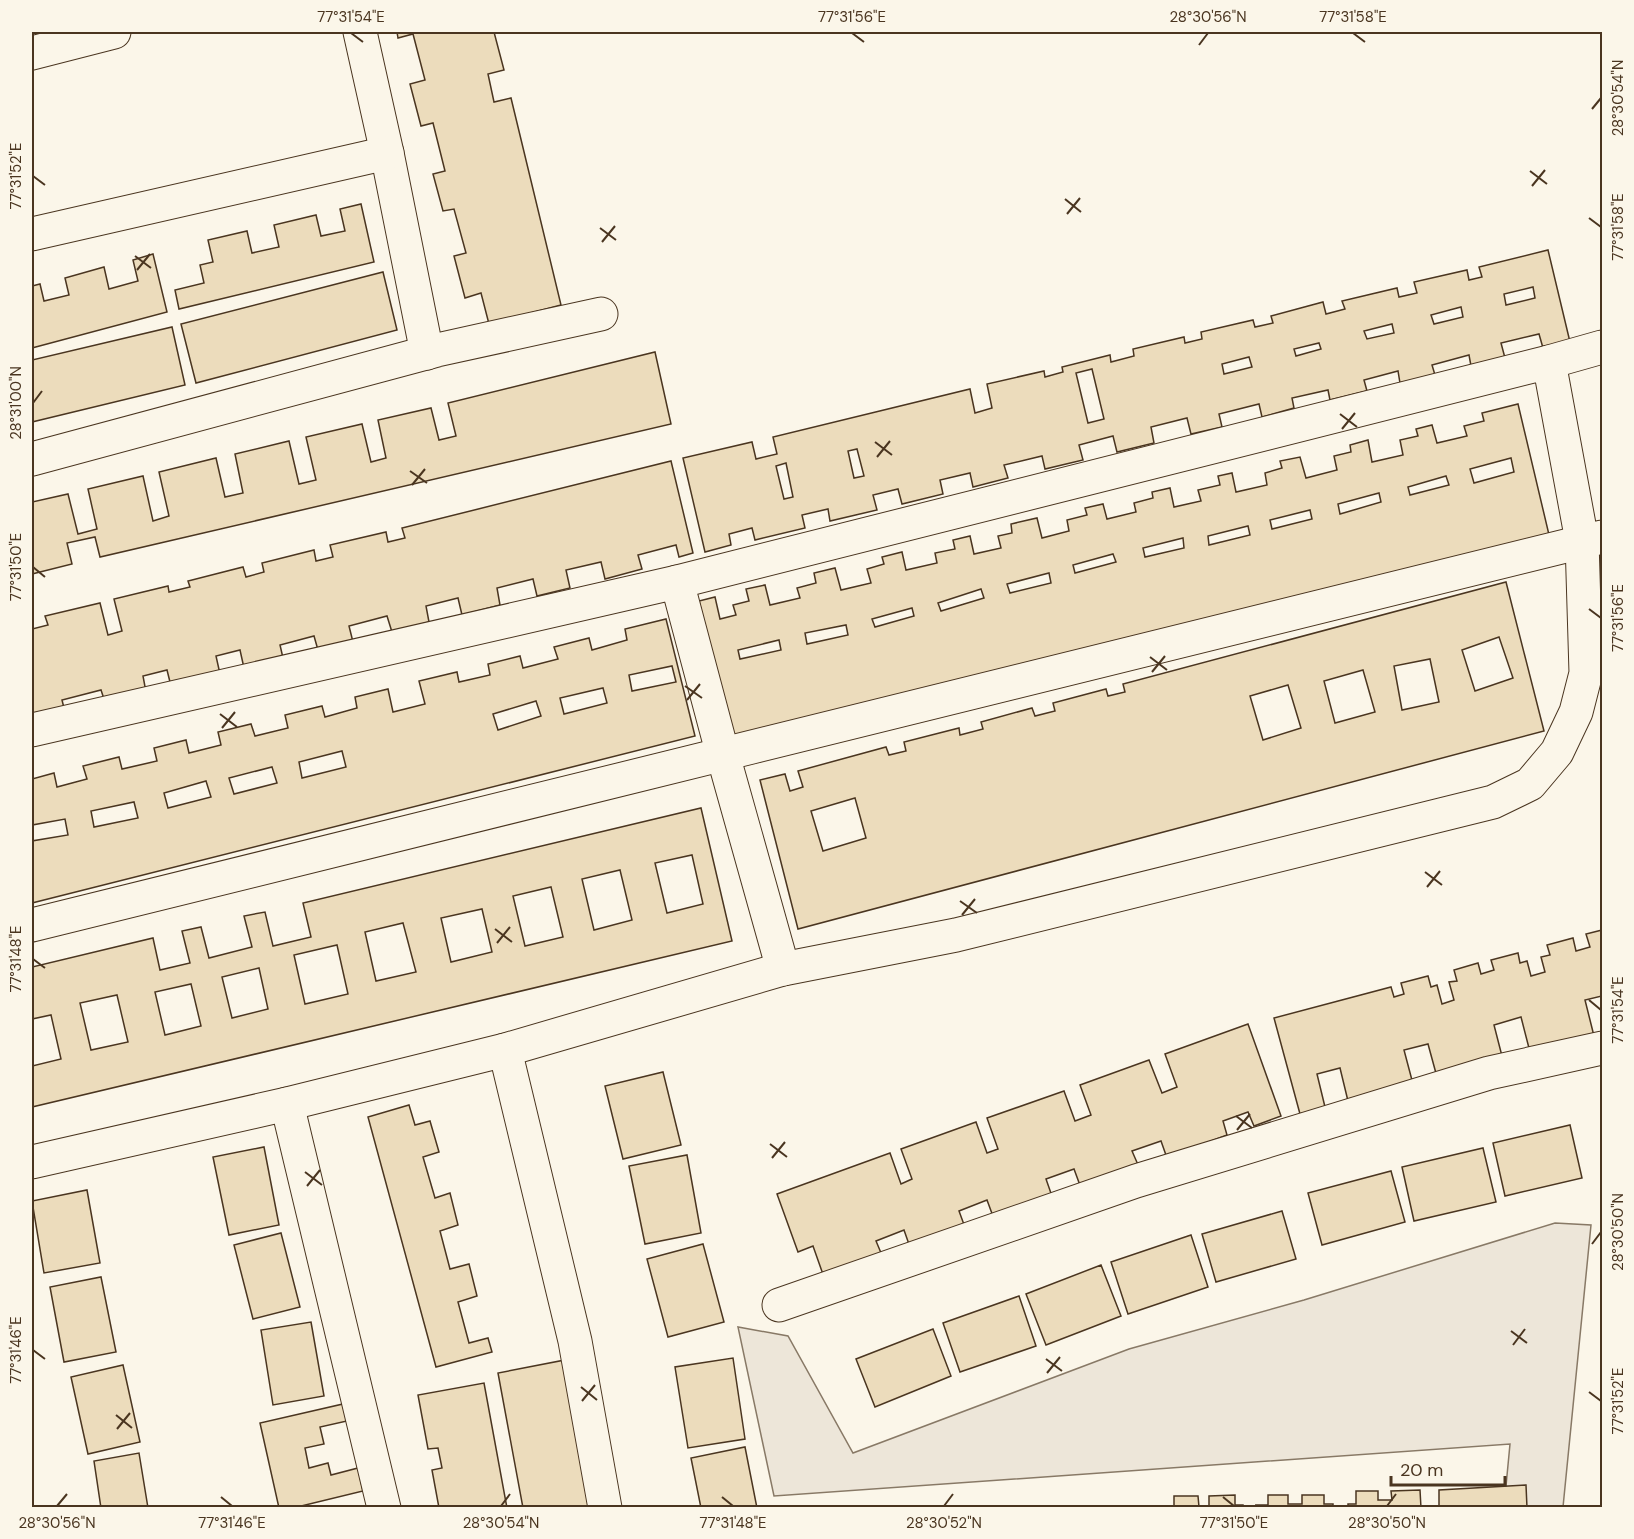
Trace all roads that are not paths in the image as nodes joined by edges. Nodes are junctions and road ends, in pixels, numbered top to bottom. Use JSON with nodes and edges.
{"nodes":[{"id":1,"x":114,"y":32,"type":"edge"},
{"id":2,"x":360,"y":32,"type":"edge"},
{"id":3,"x":32,"y":53,"type":"edge"},
{"id":4,"x":387,"y":153,"type":"junction"},
{"id":5,"x":32,"y":234,"type":"edge"},
{"id":6,"x":601,"y":314,"type":"dead end"},
{"id":7,"x":1602,"y":347,"type":"edge"},
{"id":8,"x":427,"y":353,"type":"junction"},
{"id":9,"x":1549,"y":362,"type":"junction"},
{"id":10,"x":32,"y":459,"type":"edge"},
{"id":11,"x":1592,"y":539,"type":"edge"},
{"id":12,"x":677,"y":582,"type":"junction"},
{"id":13,"x":32,"y":730,"type":"edge"},
{"id":14,"x":723,"y":755,"type":"junction"},
{"id":15,"x":32,"y":925,"type":"edge"},
{"id":16,"x":783,"y":969,"type":"junction"},
{"id":17,"x":1602,"y":1048,"type":"edge"},
{"id":18,"x":505,"y":1050,"type":"junction"},
{"id":19,"x":286,"y":1104,"type":"junction"},
{"id":20,"x":32,"y":1162,"type":"edge"},
{"id":21,"x":779,"y":1305,"type":"dead end"},
{"id":22,"x":384,"y":1508,"type":"edge"},
{"id":23,"x":605,"y":1508,"type":"edge"}],
"edges":[{"from":1,"to":3,"type":"street"},
{"from":2,"to":4,"type":"street"},
{"from":4,"to":5,"type":"street"},
{"from":4,"to":8,"type":"street"},
{"from":6,"to":8,"type":"street"},
{"from":7,"to":9,"type":"street"},
{"from":8,"to":10,"type":"street"},
{"from":9,"to":11,"type":"street"},
{"from":9,"to":12,"type":"street"},
{"from":11,"to":14,"type":"street"},
{"from":11,"to":16,"type":"street"},
{"from":12,"to":13,"type":"street"},
{"from":12,"to":14,"type":"street"},
{"from":14,"to":15,"type":"street"},
{"from":14,"to":16,"type":"street"},
{"from":16,"to":18,"type":"street"},
{"from":17,"to":21,"type":"street"},
{"from":18,"to":19,"type":"street"},
{"from":18,"to":23,"type":"street"},
{"from":19,"to":20,"type":"street"},
{"from":19,"to":22,"type":"street"}]}
